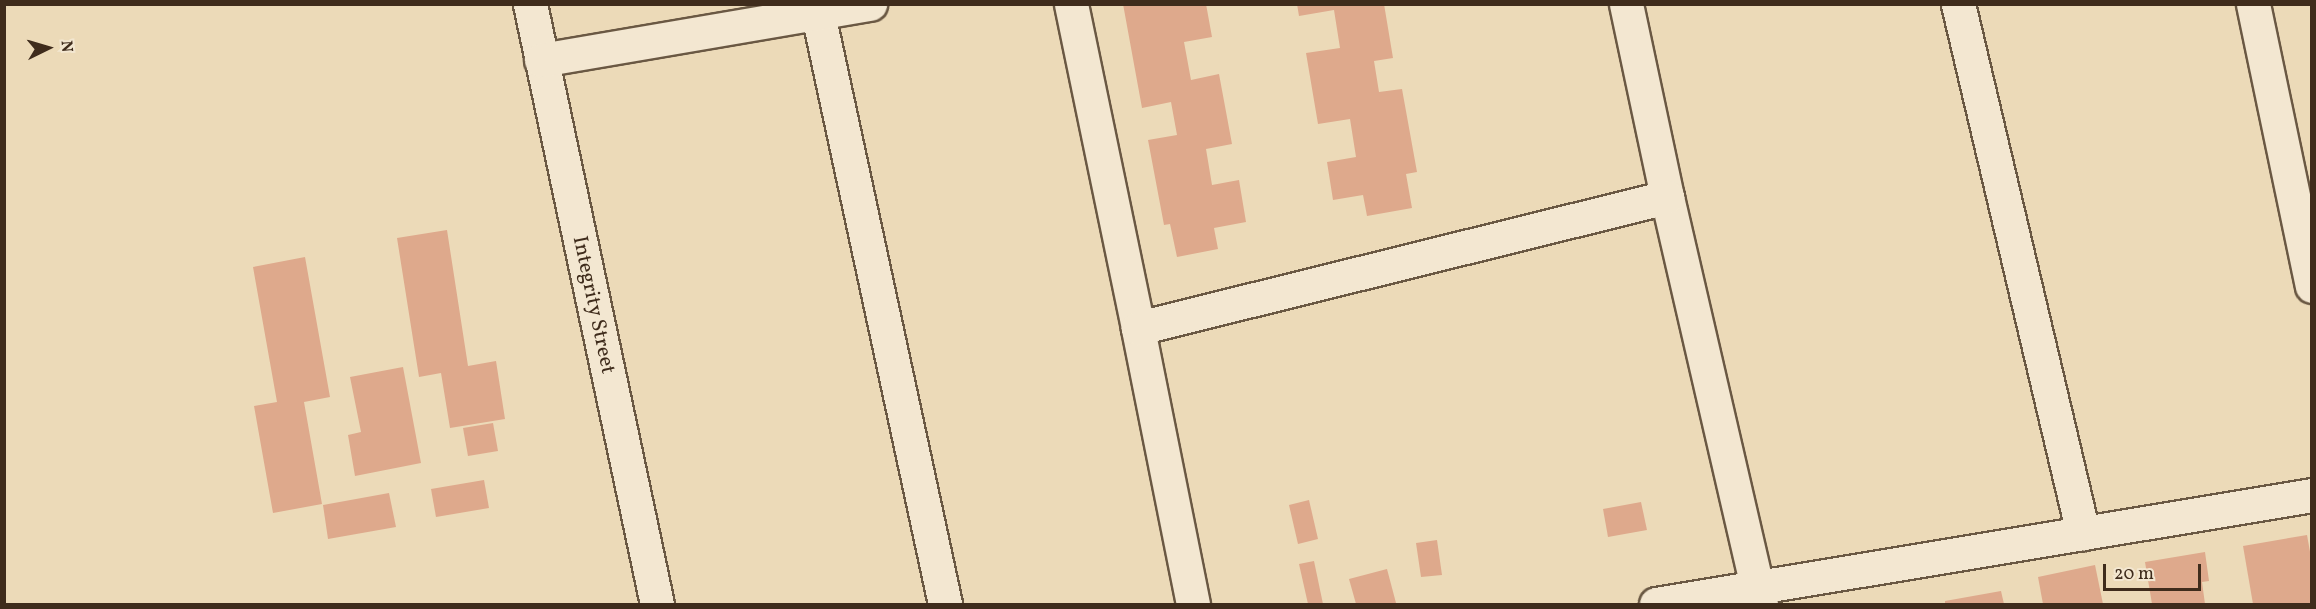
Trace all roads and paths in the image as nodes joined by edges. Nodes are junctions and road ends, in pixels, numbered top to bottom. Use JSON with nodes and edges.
{"nodes":[{"id":1,"x":530,"y":4,"type":"edge"},
{"id":2,"x":870,"y":4,"type":"edge"},
{"id":3,"x":1071,"y":4,"type":"edge"},
{"id":4,"x":1626,"y":4,"type":"edge"},
{"id":5,"x":1958,"y":4,"type":"edge"},
{"id":6,"x":2253,"y":4,"type":"edge"},
{"id":7,"x":818,"y":14,"type":"junction"},
{"id":8,"x":541,"y":60,"type":"junction"},
{"id":9,"x":1667,"y":197,"type":"junction"},
{"id":10,"x":2312,"y":286,"type":"edge"},
{"id":11,"x":1138,"y":328,"type":"junction"},
{"id":12,"x":2312,"y":495,"type":"edge"},
{"id":13,"x":2083,"y":534,"type":"junction"},
{"id":14,"x":1760,"y":596,"type":"edge"},
{"id":15,"x":657,"y":604,"type":"edge"},
{"id":16,"x":945,"y":604,"type":"edge"},
{"id":17,"x":1193,"y":604,"type":"edge"},
{"id":18,"x":1656,"y":604,"type":"edge"}],
"edges":[{"from":1,"to":8,"type":"street","name":"Integrity Street"},
{"from":2,"to":7,"type":"street"},
{"from":3,"to":11,"type":"street"},
{"from":4,"to":9,"type":"street"},
{"from":5,"to":13,"type":"street"},
{"from":6,"to":10,"type":"street"},
{"from":7,"to":8,"type":"street"},
{"from":7,"to":16,"type":"street"},
{"from":8,"to":15,"type":"street","name":"Integrity Street"},
{"from":9,"to":11,"type":"street"},
{"from":9,"to":14,"type":"street"},
{"from":11,"to":17,"type":"street"},
{"from":12,"to":13,"type":"street"},
{"from":13,"to":14,"type":"street"},
{"from":14,"to":18,"type":"street"}]}
